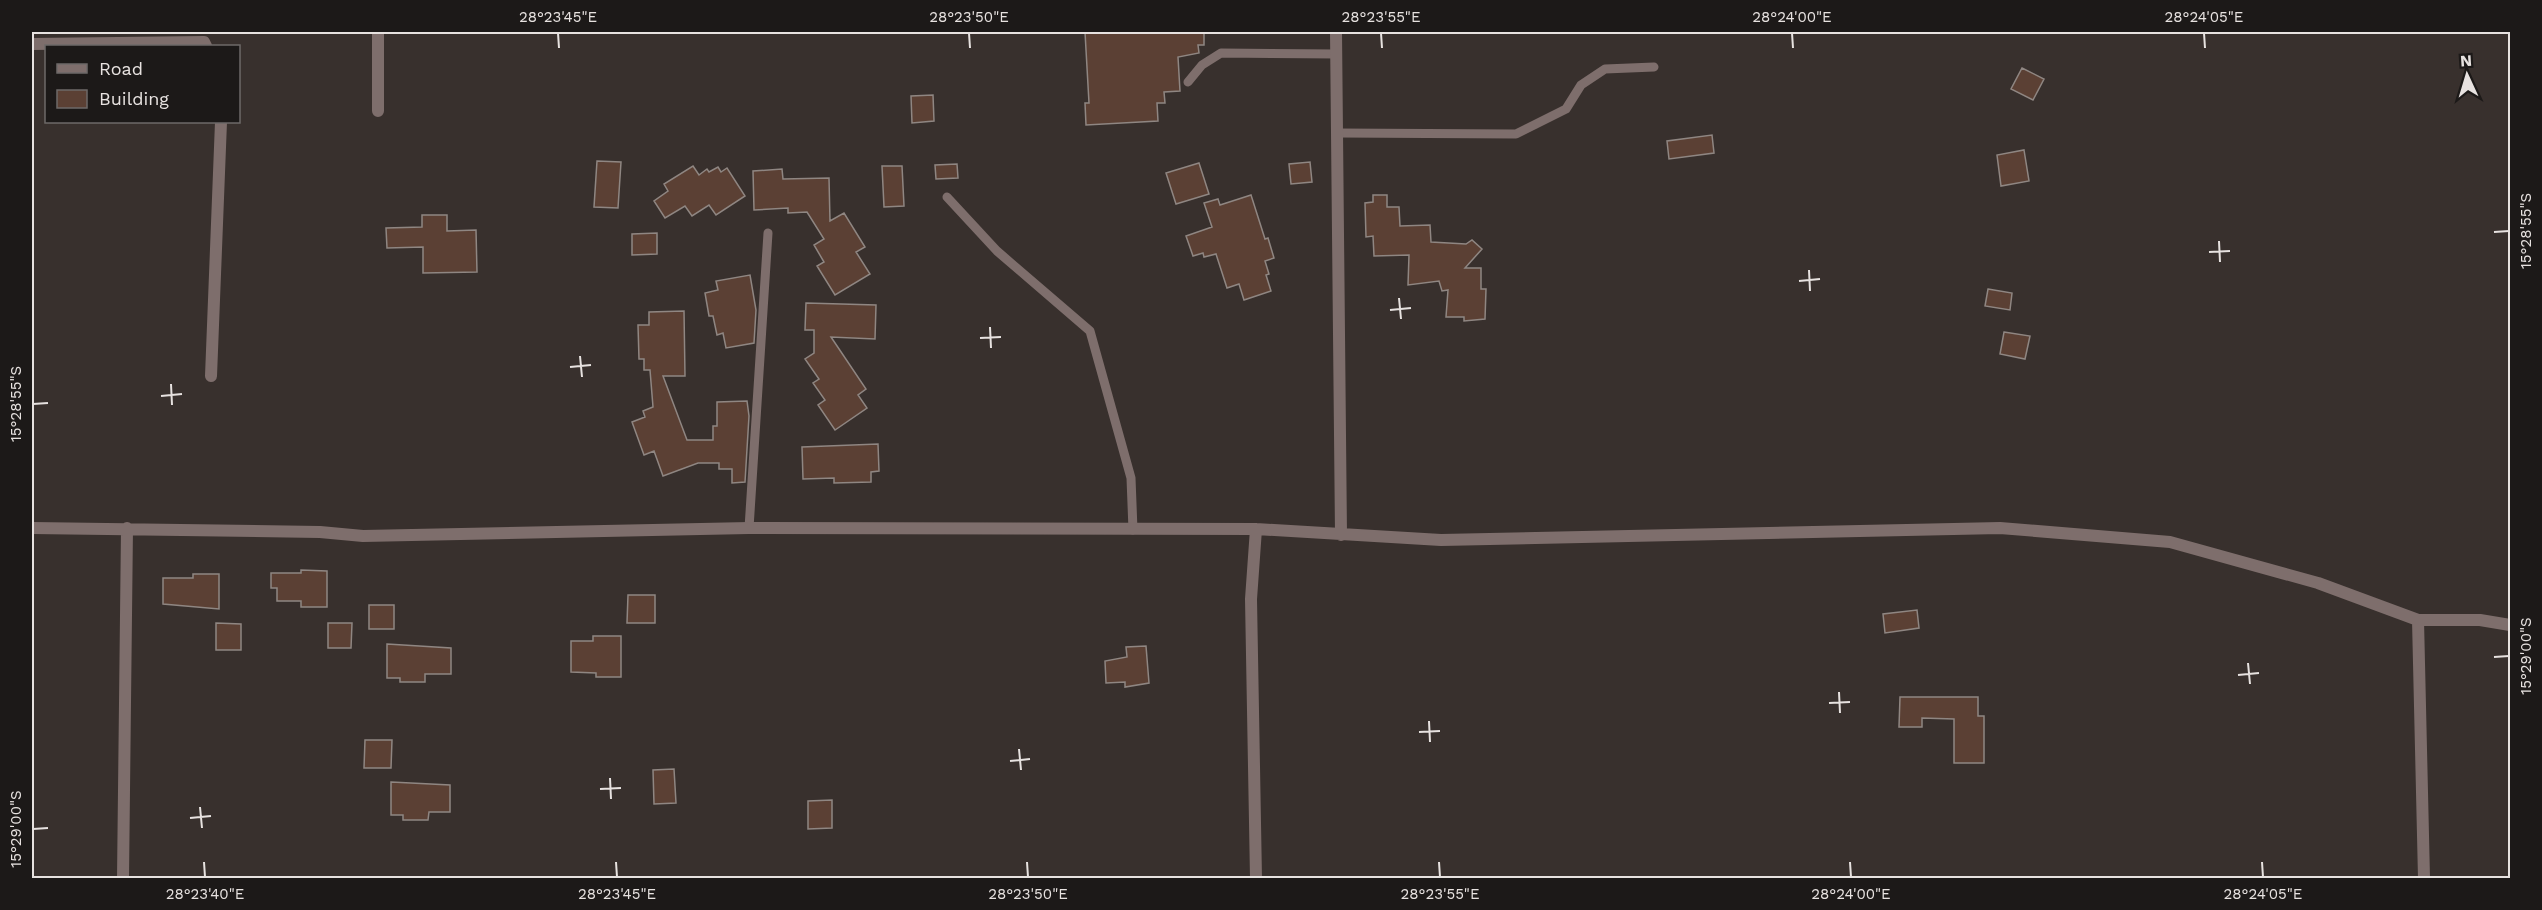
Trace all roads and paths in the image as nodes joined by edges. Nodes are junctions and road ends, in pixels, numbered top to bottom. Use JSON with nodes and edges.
{"nodes":[{"id":1,"x":378,"y":32,"type":"edge"},
{"id":2,"x":1336,"y":32,"type":"edge"},
{"id":3,"x":206,"y":40,"type":"edge"},
{"id":4,"x":32,"y":44,"type":"edge"},
{"id":5,"x":1337,"y":54,"type":"junction"},
{"id":6,"x":1654,"y":67,"type":"dead end"},
{"id":7,"x":1188,"y":82,"type":"dead end"},
{"id":8,"x":378,"y":111,"type":"dead end"},
{"id":9,"x":220,"y":123,"type":"edge"},
{"id":10,"x":1338,"y":133,"type":"junction"},
{"id":11,"x":947,"y":197,"type":"dead end"},
{"id":12,"x":768,"y":233,"type":"dead end"},
{"id":13,"x":211,"y":376,"type":"dead end"},
{"id":14,"x":32,"y":528,"type":"edge"},
{"id":15,"x":127,"y":528,"type":"junction"},
{"id":16,"x":749,"y":528,"type":"junction"},
{"id":17,"x":1256,"y":529,"type":"junction"},
{"id":18,"x":1133,"y":530,"type":"junction"},
{"id":19,"x":1341,"y":535,"type":"junction"},
{"id":20,"x":2418,"y":620,"type":"junction"},
{"id":21,"x":2511,"y":625,"type":"edge"},
{"id":22,"x":123,"y":879,"type":"edge"},
{"id":23,"x":1256,"y":879,"type":"edge"},
{"id":24,"x":2424,"y":879,"type":"edge"}],
"edges":[{"from":1,"to":8,"type":"street"},
{"from":2,"to":5,"type":"street"},
{"from":3,"to":4,"type":"street"},
{"from":5,"to":7,"type":"lane"},
{"from":5,"to":10,"type":"street"},
{"from":6,"to":10,"type":"lane"},
{"from":9,"to":13,"type":"street"},
{"from":10,"to":19,"type":"street"},
{"from":11,"to":18,"type":"lane"},
{"from":12,"to":16,"type":"lane"},
{"from":14,"to":15,"type":"street"},
{"from":15,"to":16,"type":"street"},
{"from":15,"to":22,"type":"street"},
{"from":16,"to":18,"type":"street"},
{"from":17,"to":18,"type":"street"},
{"from":17,"to":19,"type":"street"},
{"from":17,"to":23,"type":"street"},
{"from":19,"to":20,"type":"street"},
{"from":20,"to":21,"type":"street"},
{"from":20,"to":24,"type":"street"}]}
